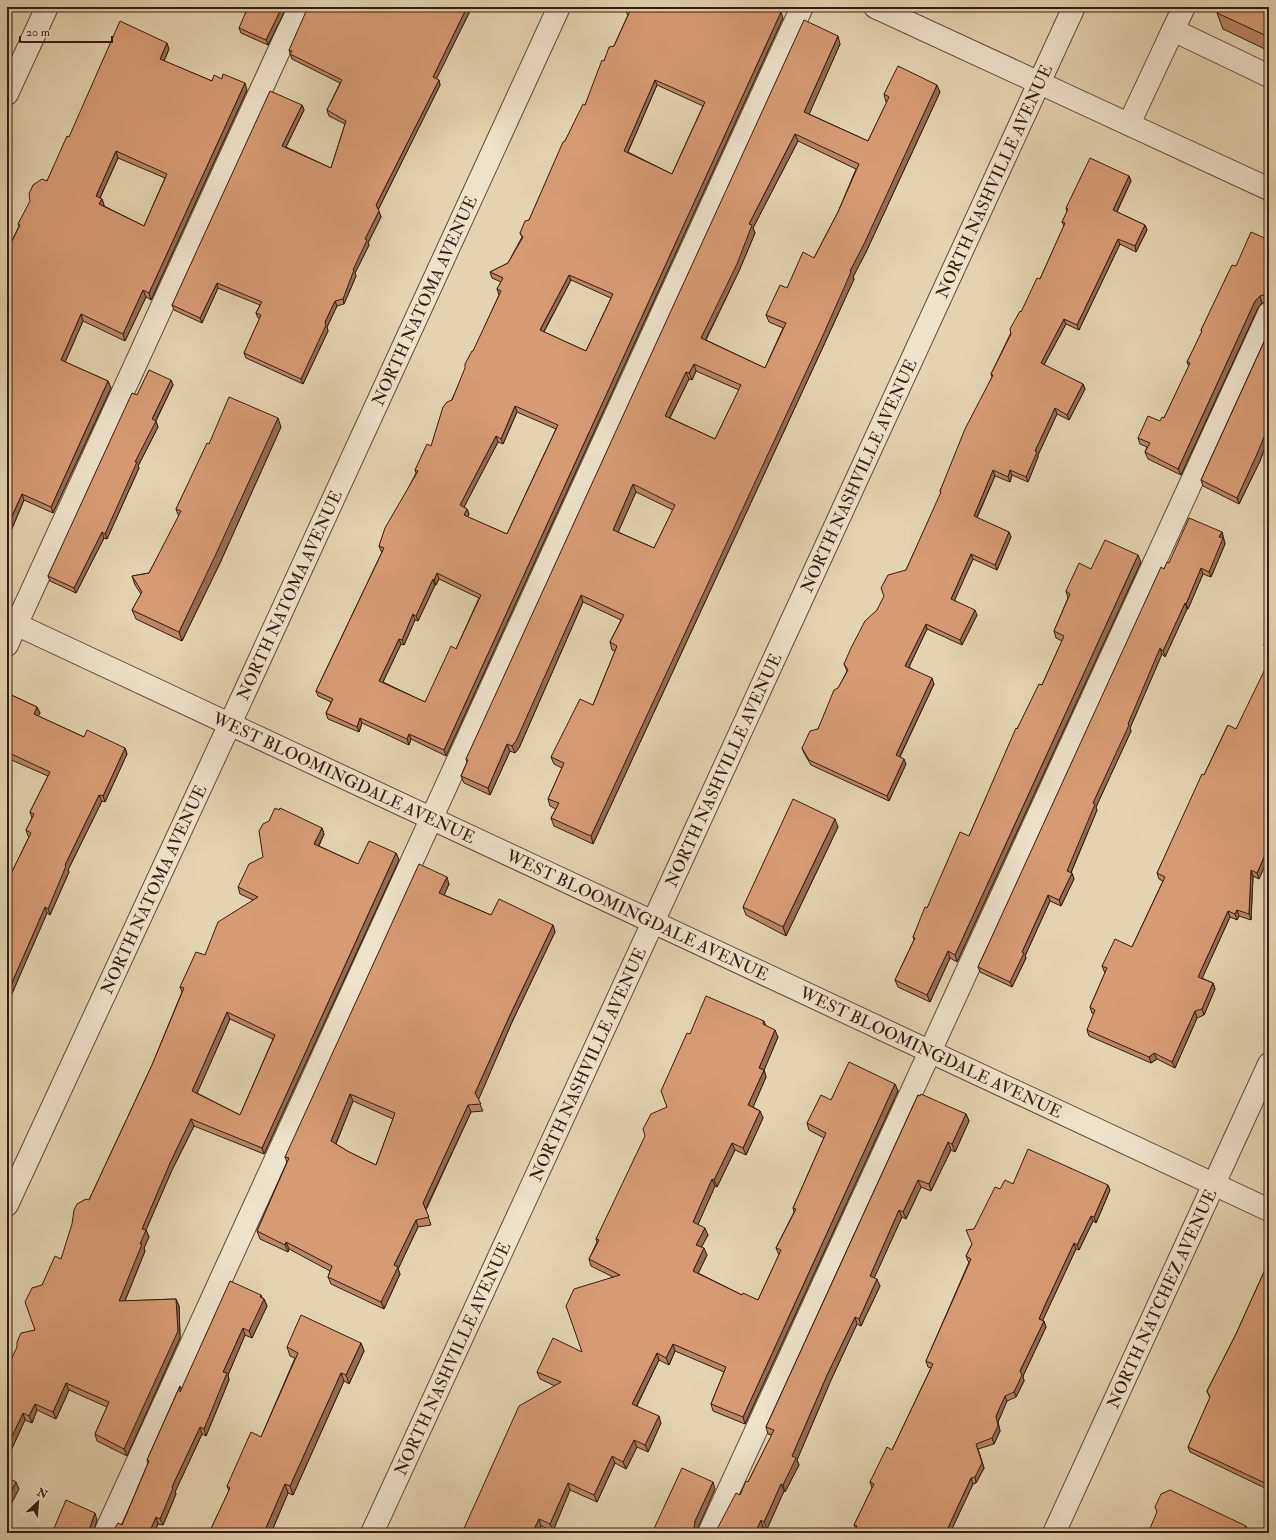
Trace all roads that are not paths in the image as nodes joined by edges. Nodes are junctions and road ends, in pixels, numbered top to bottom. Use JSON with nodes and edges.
{"nodes":[{"id":1,"x":47,"y":7,"type":"edge"},
{"id":2,"x":299,"y":7,"type":"edge"},
{"id":3,"x":558,"y":7,"type":"edge"},
{"id":4,"x":802,"y":7,"type":"edge"},
{"id":5,"x":875,"y":7,"type":"edge"},
{"id":6,"x":1074,"y":7,"type":"edge"},
{"id":7,"x":1184,"y":7,"type":"edge"},
{"id":8,"x":1173,"y":30,"type":"junction"},
{"id":9,"x":1269,"y":76,"type":"edge"},
{"id":10,"x":1039,"y":83,"type":"junction"},
{"id":11,"x":7,"y":94,"type":"edge"},
{"id":12,"x":1129,"y":124,"type":"junction"},
{"id":13,"x":1269,"y":189,"type":"edge"},
{"id":14,"x":1269,"y":314,"type":"edge"},
{"id":15,"x":12,"y":622,"type":"edge"},
{"id":16,"x":7,"y":645,"type":"edge"},
{"id":17,"x":230,"y":724,"type":"junction"},
{"id":18,"x":432,"y":818,"type":"junction"},
{"id":19,"x":653,"y":922,"type":"junction"},
{"id":20,"x":930,"y":1052,"type":"junction"},
{"id":21,"x":1269,"y":1064,"type":"edge"},
{"id":22,"x":1214,"y":1184,"type":"junction"},
{"id":23,"x":7,"y":1204,"type":"edge"},
{"id":24,"x":1269,"y":1210,"type":"edge"},
{"id":25,"x":105,"y":1533,"type":"edge"},
{"id":26,"x":372,"y":1533,"type":"edge"},
{"id":27,"x":709,"y":1533,"type":"edge"},
{"id":28,"x":1054,"y":1533,"type":"edge"}],
"edges":[{"from":1,"to":11,"type":"street"},
{"from":2,"to":15,"type":"street"},
{"from":3,"to":17,"type":"street","name":"NORTH NATOMA AVENUE"},
{"from":4,"to":18,"type":"street"},
{"from":5,"to":10,"type":"street"},
{"from":6,"to":10,"type":"street","name":"NORTH NASHVILLE AVENUE"},
{"from":7,"to":8,"type":"street"},
{"from":8,"to":9,"type":"street"},
{"from":8,"to":12,"type":"street"},
{"from":10,"to":12,"type":"street"},
{"from":10,"to":19,"type":"street","name":"NORTH NASHVILLE AVENUE"},
{"from":12,"to":13,"type":"street"},
{"from":14,"to":20,"type":"street"},
{"from":15,"to":16,"type":"street"},
{"from":15,"to":17,"type":"street","name":"WEST BLOOMINGDALE AVENUE"},
{"from":17,"to":18,"type":"street","name":"WEST BLOOMINGDALE AVENUE"},
{"from":17,"to":23,"type":"street","name":"NORTH NATOMA AVENUE"},
{"from":18,"to":19,"type":"street","name":"WEST BLOOMINGDALE AVENUE"},
{"from":18,"to":25,"type":"street"},
{"from":19,"to":20,"type":"street","name":"WEST BLOOMINGDALE AVENUE"},
{"from":19,"to":26,"type":"street","name":"NORTH NASHVILLE AVENUE"},
{"from":20,"to":22,"type":"street","name":"WEST BLOOMINGDALE AVENUE"},
{"from":20,"to":27,"type":"street"},
{"from":21,"to":22,"type":"street","name":"NORTH NATCHEZ AVENUE"},
{"from":22,"to":24,"type":"street","name":"WEST BLOOMINGDALE AVENUE"},
{"from":22,"to":28,"type":"street","name":"NORTH NATCHEZ AVENUE"}]}
